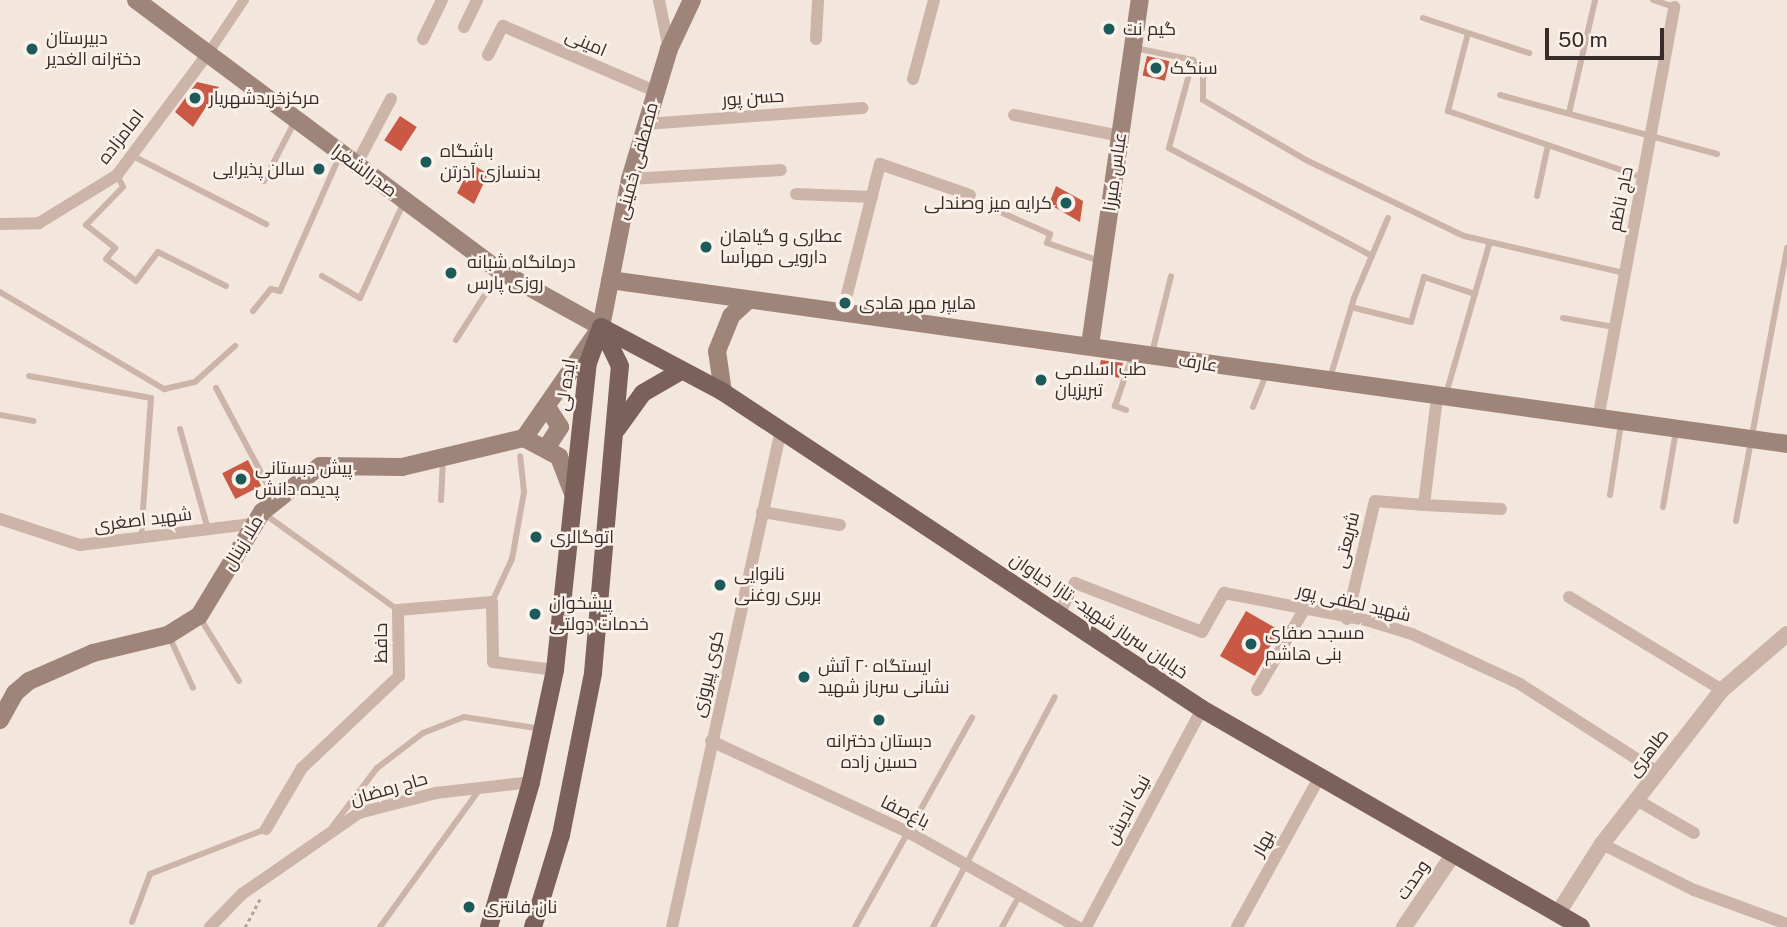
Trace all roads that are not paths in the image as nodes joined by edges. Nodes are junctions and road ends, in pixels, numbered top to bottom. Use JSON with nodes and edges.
{"nodes":[{"id":1,"x":136,"y":0,"type":"edge"},
{"id":2,"x":244,"y":0,"type":"edge"},
{"id":3,"x":442,"y":0,"type":"edge"},
{"id":4,"x":477,"y":0,"type":"edge"},
{"id":5,"x":659,"y":0,"type":"edge"},
{"id":6,"x":692,"y":0,"type":"edge"},
{"id":7,"x":818,"y":0,"type":"edge"},
{"id":8,"x":934,"y":0,"type":"edge"},
{"id":9,"x":1140,"y":0,"type":"edge"},
{"id":10,"x":1595,"y":0,"type":"edge"},
{"id":11,"x":1653,"y":0,"type":"edge"},
{"id":12,"x":1674,"y":7,"type":"joint"},
{"id":13,"x":1423,"y":18,"type":"dead end"},
{"id":14,"x":464,"y":27,"type":"dead end"},
{"id":15,"x":1468,"y":33,"type":"junction"},
{"id":16,"x":816,"y":38,"type":"dead end"},
{"id":17,"x":423,"y":39,"type":"dead end"},
{"id":18,"x":1133,"y":48,"type":"junction"},
{"id":19,"x":668,"y":49,"type":"junction"},
{"id":20,"x":209,"y":52,"type":"junction"},
{"id":21,"x":1530,"y":53,"type":"dead end"},
{"id":22,"x":488,"y":55,"type":"dead end"},
{"id":23,"x":1193,"y":61,"type":"junction"},
{"id":24,"x":913,"y":79,"type":"dead end"},
{"id":25,"x":655,"y":92,"type":"junction"},
{"id":26,"x":1500,"y":95,"type":"dead end"},
{"id":27,"x":391,"y":99,"type":"dead end"},
{"id":28,"x":862,"y":108,"type":"dead end"},
{"id":29,"x":1569,"y":113,"type":"junction"},
{"id":30,"x":1014,"y":115,"type":"dead end"},
{"id":31,"x":295,"y":121,"type":"junction"},
{"id":32,"x":646,"y":124,"type":"junction"},
{"id":33,"x":1651,"y":135,"type":"junction"},
{"id":34,"x":1120,"y":136,"type":"junction"},
{"id":35,"x":1548,"y":145,"type":"junction"},
{"id":36,"x":340,"y":153,"type":"junction"},
{"id":37,"x":1717,"y":154,"type":"dead end"},
{"id":38,"x":131,"y":155,"type":"junction"},
{"id":39,"x":356,"y":164,"type":"junction"},
{"id":40,"x":781,"y":170,"type":"dead end"},
{"id":41,"x":117,"y":175,"type":"junction"},
{"id":42,"x":1644,"y":177,"type":"junction"},
{"id":43,"x":630,"y":179,"type":"junction"},
{"id":44,"x":264,"y":181,"type":"dead end"},
{"id":45,"x":796,"y":194,"type":"dead end"},
{"id":46,"x":970,"y":195,"type":"dead end"},
{"id":47,"x":1537,"y":196,"type":"dead end"},
{"id":48,"x":872,"y":197,"type":"junction"},
{"id":49,"x":405,"y":200,"type":"junction"},
{"id":50,"x":998,"y":211,"type":"dead end"},
{"id":51,"x":1388,"y":218,"type":"dead end"},
{"id":52,"x":0,"y":224,"type":"edge"},
{"id":53,"x":266,"y":225,"type":"dead end"},
{"id":54,"x":1490,"y":242,"type":"junction"},
{"id":55,"x":1787,"y":248,"type":"edge"},
{"id":56,"x":1372,"y":256,"type":"junction"},
{"id":57,"x":1102,"y":262,"type":"junction"},
{"id":58,"x":500,"y":271,"type":"junction"},
{"id":59,"x":1624,"y":273,"type":"junction"},
{"id":60,"x":322,"y":276,"type":"dead end"},
{"id":61,"x":1171,"y":276,"type":"dead end"},
{"id":62,"x":610,"y":280,"type":"junction"},
{"id":63,"x":226,"y":286,"type":"dead end"},
{"id":64,"x":0,"y":292,"type":"edge"},
{"id":65,"x":1475,"y":295,"type":"junction"},
{"id":66,"x":748,"y":300,"type":"junction"},
{"id":67,"x":1352,"y":307,"type":"junction"},
{"id":68,"x":253,"y":311,"type":"dead end"},
{"id":69,"x":842,"y":314,"type":"junction"},
{"id":70,"x":1563,"y":318,"type":"dead end"},
{"id":71,"x":601,"y":327,"type":"junction"},
{"id":72,"x":1614,"y":327,"type":"junction"},
{"id":73,"x":456,"y":340,"type":"dead end"},
{"id":74,"x":1090,"y":345,"type":"junction"},
{"id":75,"x":235,"y":346,"type":"dead end"},
{"id":76,"x":1143,"y":353,"type":"junction"},
{"id":77,"x":681,"y":371,"type":"junction"},
{"id":78,"x":1266,"y":374,"type":"junction"},
{"id":79,"x":29,"y":376,"type":"dead end"},
{"id":80,"x":1328,"y":383,"type":"junction"},
{"id":81,"x":216,"y":388,"type":"dead end"},
{"id":82,"x":723,"y":393,"type":"junction"},
{"id":83,"x":1441,"y":398,"type":"junction"},
{"id":84,"x":547,"y":407,"type":"junction"},
{"id":85,"x":1253,"y":407,"type":"dead end"},
{"id":86,"x":1126,"y":410,"type":"dead end"},
{"id":87,"x":0,"y":415,"type":"edge"},
{"id":88,"x":1598,"y":419,"type":"junction"},
{"id":89,"x":33,"y":421,"type":"dead end"},
{"id":90,"x":1622,"y":422,"type":"junction"},
{"id":91,"x":180,"y":429,"type":"dead end"},
{"id":92,"x":1676,"y":429,"type":"junction"},
{"id":93,"x":781,"y":430,"type":"junction"},
{"id":94,"x":615,"y":432,"type":"junction"},
{"id":95,"x":524,"y":438,"type":"junction"},
{"id":96,"x":1751,"y":439,"type":"junction"},
{"id":97,"x":1787,"y":444,"type":"edge"},
{"id":98,"x":547,"y":447,"type":"junction"},
{"id":99,"x":443,"y":455,"type":"junction"},
{"id":100,"x":520,"y":456,"type":"dead end"},
{"id":101,"x":1610,"y":495,"type":"dead end"},
{"id":102,"x":275,"y":499,"type":"junction"},
{"id":103,"x":441,"y":500,"type":"dead end"},
{"id":104,"x":574,"y":501,"type":"junction"},
{"id":105,"x":1424,"y":505,"type":"junction"},
{"id":106,"x":1663,"y":507,"type":"dead end"},
{"id":107,"x":1500,"y":509,"type":"dead end"},
{"id":108,"x":762,"y":512,"type":"junction"},
{"id":109,"x":257,"y":518,"type":"junction"},
{"id":110,"x":0,"y":519,"type":"edge"},
{"id":111,"x":1736,"y":521,"type":"dead end"},
{"id":112,"x":840,"y":525,"type":"dead end"},
{"id":113,"x":208,"y":529,"type":"junction"},
{"id":114,"x":141,"y":536,"type":"junction"},
{"id":115,"x":1569,"y":597,"type":"dead end"},
{"id":116,"x":492,"y":602,"type":"junction"},
{"id":117,"x":398,"y":610,"type":"junction"},
{"id":118,"x":1304,"y":610,"type":"junction"},
{"id":119,"x":1059,"y":614,"type":"junction"},
{"id":120,"x":199,"y":616,"type":"junction"},
{"id":121,"x":1347,"y":619,"type":"junction"},
{"id":122,"x":1787,"y":634,"type":"edge"},
{"id":123,"x":168,"y":635,"type":"junction"},
{"id":124,"x":555,"y":670,"type":"junction"},
{"id":125,"x":239,"y":681,"type":"dead end"},
{"id":126,"x":192,"y":688,"type":"dead end"},
{"id":127,"x":1257,"y":690,"type":"dead end"},
{"id":128,"x":1722,"y":690,"type":"junction"},
{"id":129,"x":1055,"y":697,"type":"dead end"},
{"id":130,"x":1202,"y":709,"type":"junction"},
{"id":131,"x":972,"y":718,"type":"dead end"},
{"id":132,"x":0,"y":720,"type":"edge"},
{"id":133,"x":543,"y":729,"type":"junction"},
{"id":134,"x":711,"y":741,"type":"junction"},
{"id":135,"x":1657,"y":772,"type":"junction"},
{"id":136,"x":1320,"y":776,"type":"junction"},
{"id":137,"x":531,"y":782,"type":"junction"},
{"id":138,"x":482,"y":786,"type":"junction"},
{"id":139,"x":1635,"y":799,"type":"junction"},
{"id":140,"x":266,"y":829,"type":"joint"},
{"id":141,"x":330,"y":829,"type":"junction"},
{"id":142,"x":908,"y":832,"type":"junction"},
{"id":143,"x":1694,"y":833,"type":"dead end"},
{"id":144,"x":1602,"y":844,"type":"junction"},
{"id":145,"x":1453,"y":855,"type":"junction"},
{"id":146,"x":967,"y":865,"type":"junction"},
{"id":147,"x":1020,"y":895,"type":"junction"},
{"id":148,"x":1558,"y":913,"type":"junction"},
{"id":149,"x":132,"y":922,"type":"dead end"},
{"id":150,"x":1787,"y":925,"type":"edge"},
{"id":151,"x":210,"y":927,"type":"edge"},
{"id":152,"x":380,"y":927,"type":"edge"},
{"id":153,"x":489,"y":927,"type":"edge"},
{"id":154,"x":533,"y":927,"type":"edge"},
{"id":155,"x":672,"y":927,"type":"edge"},
{"id":156,"x":855,"y":927,"type":"edge"},
{"id":157,"x":933,"y":927,"type":"edge"},
{"id":158,"x":1002,"y":927,"type":"edge"},
{"id":159,"x":1077,"y":927,"type":"edge"},
{"id":160,"x":1086,"y":927,"type":"edge"},
{"id":161,"x":1237,"y":927,"type":"edge"},
{"id":162,"x":1404,"y":927,"type":"edge"},
{"id":163,"x":1581,"y":927,"type":"edge"}],
"edges":[{"from":1,"to":20,"type":"main road","name":"صدرالشعرا"},
{"from":2,"to":20,"type":"street"},
{"from":3,"to":17,"type":"street"},
{"from":4,"to":14,"type":"street"},
{"from":5,"to":19,"type":"street"},
{"from":6,"to":19,"type":"main road","name":"مصطفی خمینی"},
{"from":7,"to":16,"type":"street"},
{"from":8,"to":24,"type":"street"},
{"from":9,"to":18,"type":"main road","name":"عباس میرزا"},
{"from":10,"to":29,"type":"lane"},
{"from":11,"to":12,"type":"lane","name":"حاج ناظم"},
{"from":12,"to":33,"type":"street","name":"حاج ناظم"},
{"from":13,"to":15,"type":"lane"},
{"from":15,"to":21,"type":"lane"},
{"from":15,"to":35,"type":"lane"},
{"from":18,"to":23,"type":"lane"},
{"from":18,"to":34,"type":"main road","name":"عباس میرزا"},
{"from":19,"to":25,"type":"main road","name":"مصطفی خمینی"},
{"from":20,"to":31,"type":"main road","name":"صدرالشعرا"},
{"from":20,"to":38,"type":"street","name":"امامزاده"},
{"from":22,"to":25,"type":"street","name":"امینی"},
{"from":23,"to":54,"type":"lane"},
{"from":23,"to":56,"type":"lane"},
{"from":25,"to":32,"type":"main road","name":"مصطفی خمینی"},
{"from":26,"to":29,"type":"lane"},
{"from":27,"to":39,"type":"street"},
{"from":28,"to":32,"type":"street","name":"حسن پور"},
{"from":29,"to":33,"type":"lane"},
{"from":30,"to":34,"type":"street"},
{"from":31,"to":36,"type":"main road","name":"صدرالشعرا"},
{"from":31,"to":44,"type":"lane"},
{"from":32,"to":43,"type":"main road","name":"مصطفی خمینی"},
{"from":33,"to":37,"type":"lane"},
{"from":33,"to":42,"type":"street","name":"حاج ناظم"},
{"from":34,"to":57,"type":"main road","name":"عباس میرزا"},
{"from":35,"to":42,"type":"lane"},
{"from":35,"to":47,"type":"lane"},
{"from":36,"to":39,"type":"main road","name":"صدرالشعرا"},
{"from":36,"to":68,"type":"lane"},
{"from":38,"to":41,"type":"street","name":"امامزاده"},
{"from":38,"to":53,"type":"lane"},
{"from":39,"to":49,"type":"main road","name":"صدرالشعرا"},
{"from":40,"to":43,"type":"street"},
{"from":41,"to":52,"type":"street","name":"امامزاده"},
{"from":41,"to":63,"type":"lane"},
{"from":42,"to":59,"type":"street","name":"حاج ناظم"},
{"from":43,"to":62,"type":"main road","name":"مصطفی خمینی"},
{"from":45,"to":48,"type":"street"},
{"from":46,"to":48,"type":"street"},
{"from":48,"to":69,"type":"street"},
{"from":49,"to":58,"type":"main road","name":"صدرالشعرا"},
{"from":49,"to":60,"type":"lane"},
{"from":50,"to":57,"type":"lane"},
{"from":51,"to":56,"type":"lane"},
{"from":54,"to":59,"type":"lane"},
{"from":54,"to":65,"type":"lane"},
{"from":55,"to":96,"type":"lane"},
{"from":56,"to":67,"type":"lane"},
{"from":57,"to":74,"type":"main road","name":"عباس میرزا"},
{"from":58,"to":71,"type":"main road","name":"صدرالشعرا"},
{"from":58,"to":73,"type":"lane"},
{"from":59,"to":72,"type":"street","name":"حاج ناظم"},
{"from":61,"to":76,"type":"lane"},
{"from":62,"to":66,"type":"main road","name":"عارف"},
{"from":62,"to":71,"type":"main road","name":"مصطفی خمینی"},
{"from":64,"to":75,"type":"lane"},
{"from":65,"to":67,"type":"lane"},
{"from":65,"to":83,"type":"lane"},
{"from":66,"to":69,"type":"main road","name":"عارف"},
{"from":66,"to":82,"type":"main road"},
{"from":67,"to":80,"type":"lane"},
{"from":69,"to":74,"type":"main road","name":"عارف"},
{"from":70,"to":72,"type":"lane"},
{"from":71,"to":77,"type":"main road","name":"خیابان سرباز شهید - تازا خیاوان"},
{"from":71,"to":84,"type":"main road"},
{"from":71,"to":94,"type":"main road"},
{"from":71,"to":104,"type":"main road","name":"ایده لى"},
{"from":72,"to":88,"type":"street","name":"حاج ناظم"},
{"from":74,"to":76,"type":"main road","name":"عارف"},
{"from":76,"to":78,"type":"main road","name":"عارف"},
{"from":76,"to":86,"type":"lane"},
{"from":77,"to":82,"type":"main road","name":"خیابان سرباز شهید - تازا خیاوان"},
{"from":77,"to":94,"type":"main road"},
{"from":78,"to":80,"type":"main road","name":"عارف"},
{"from":78,"to":85,"type":"lane"},
{"from":79,"to":114,"type":"lane"},
{"from":80,"to":83,"type":"main road","name":"عارف"},
{"from":81,"to":102,"type":"lane"},
{"from":82,"to":93,"type":"main road","name":"خیابان سرباز شهید - تازا خیاوان"},
{"from":83,"to":88,"type":"main road","name":"عارف"},
{"from":83,"to":105,"type":"street"},
{"from":84,"to":95,"type":"main road"},
{"from":84,"to":98,"type":"main road"},
{"from":87,"to":89,"type":"lane"},
{"from":88,"to":90,"type":"main road","name":"عارف"},
{"from":90,"to":92,"type":"main road","name":"عارف"},
{"from":90,"to":101,"type":"lane"},
{"from":91,"to":113,"type":"lane"},
{"from":92,"to":96,"type":"main road","name":"عارف"},
{"from":92,"to":106,"type":"lane"},
{"from":93,"to":108,"type":"street","name":"کوی پیروزی"},
{"from":93,"to":119,"type":"main road","name":"خیابان سرباز شهید - تازا خیاوان"},
{"from":94,"to":154,"type":"main road"},
{"from":95,"to":98,"type":"main road"},
{"from":95,"to":99,"type":"main road","name":"ملا زینال"},
{"from":96,"to":97,"type":"main road","name":"عارف"},
{"from":96,"to":111,"type":"lane"},
{"from":98,"to":104,"type":"main road"},
{"from":99,"to":102,"type":"main road","name":"ملا زینال"},
{"from":99,"to":103,"type":"lane"},
{"from":100,"to":116,"type":"lane"},
{"from":102,"to":109,"type":"main road","name":"ملا زینال"},
{"from":104,"to":124,"type":"main road","name":"ایده لى"},
{"from":105,"to":107,"type":"street"},
{"from":105,"to":121,"type":"street","name":"شریعتی"},
{"from":108,"to":112,"type":"street"},
{"from":108,"to":134,"type":"street","name":"کوی پیروزی"},
{"from":109,"to":113,"type":"street","name":"شهید اصغری"},
{"from":109,"to":117,"type":"lane"},
{"from":109,"to":120,"type":"main road","name":"ملا زینال"},
{"from":110,"to":114,"type":"street","name":"شهید اصغری"},
{"from":113,"to":114,"type":"street","name":"شهید اصغری"},
{"from":115,"to":128,"type":"street"},
{"from":116,"to":117,"type":"street","name":"حافظ"},
{"from":116,"to":124,"type":"street"},
{"from":117,"to":140,"type":"street","name":"حافظ"},
{"from":118,"to":119,"type":"street","name":"شهید لطفی پور"},
{"from":118,"to":121,"type":"street","name":"شهید لطفی پور"},
{"from":118,"to":127,"type":"street"},
{"from":119,"to":130,"type":"main road","name":"خیابان سرباز شهید - تازا خیاوان"},
{"from":120,"to":123,"type":"main road","name":"ملا زینال"},
{"from":120,"to":125,"type":"lane"},
{"from":121,"to":135,"type":"street","name":"شهید لطفی پور"},
{"from":122,"to":128,"type":"street","name":"طاهری"},
{"from":123,"to":126,"type":"lane"},
{"from":123,"to":132,"type":"main road","name":"ملا زینال"},
{"from":124,"to":133,"type":"main road","name":"ایده لى"},
{"from":128,"to":135,"type":"street","name":"طاهری"},
{"from":129,"to":146,"type":"lane"},
{"from":130,"to":136,"type":"main road","name":"خیابان سرباز شهید - تازا خیاوان"},
{"from":130,"to":160,"type":"street","name":"نیک اندیش"},
{"from":131,"to":142,"type":"lane"},
{"from":133,"to":137,"type":"main road","name":"ایده لى"},
{"from":133,"to":141,"type":"lane"},
{"from":134,"to":142,"type":"street","name":"باغ‌صفا"},
{"from":134,"to":155,"type":"street","name":"کوی پیروزی"},
{"from":135,"to":139,"type":"street","name":"طاهری"},
{"from":136,"to":145,"type":"main road","name":"خیابان سرباز شهید - تازا خیاوان"},
{"from":136,"to":161,"type":"street","name":"بهار"},
{"from":137,"to":138,"type":"street","name":"حاج رمضان"},
{"from":137,"to":153,"type":"main road","name":"ایده لى"},
{"from":138,"to":141,"type":"street","name":"حاج رمضان"},
{"from":138,"to":152,"type":"lane"},
{"from":139,"to":143,"type":"street"},
{"from":139,"to":144,"type":"street","name":"طاهری"},
{"from":140,"to":149,"type":"lane"},
{"from":141,"to":151,"type":"street","name":"حاج رمضان"},
{"from":142,"to":146,"type":"street","name":"باغ‌صفا"},
{"from":142,"to":156,"type":"lane"},
{"from":144,"to":148,"type":"street","name":"طاهری"},
{"from":144,"to":150,"type":"street"},
{"from":145,"to":148,"type":"main road","name":"خیابان سرباز شهید - تازا خیاوان"},
{"from":145,"to":162,"type":"street","name":"وحدت"},
{"from":146,"to":147,"type":"street","name":"باغ‌صفا"},
{"from":146,"to":157,"type":"lane"},
{"from":147,"to":158,"type":"lane"},
{"from":147,"to":159,"type":"street","name":"باغ‌صفا"},
{"from":148,"to":163,"type":"main road","name":"خیابان سرباز شهید - تازا خیاوان"}]}
